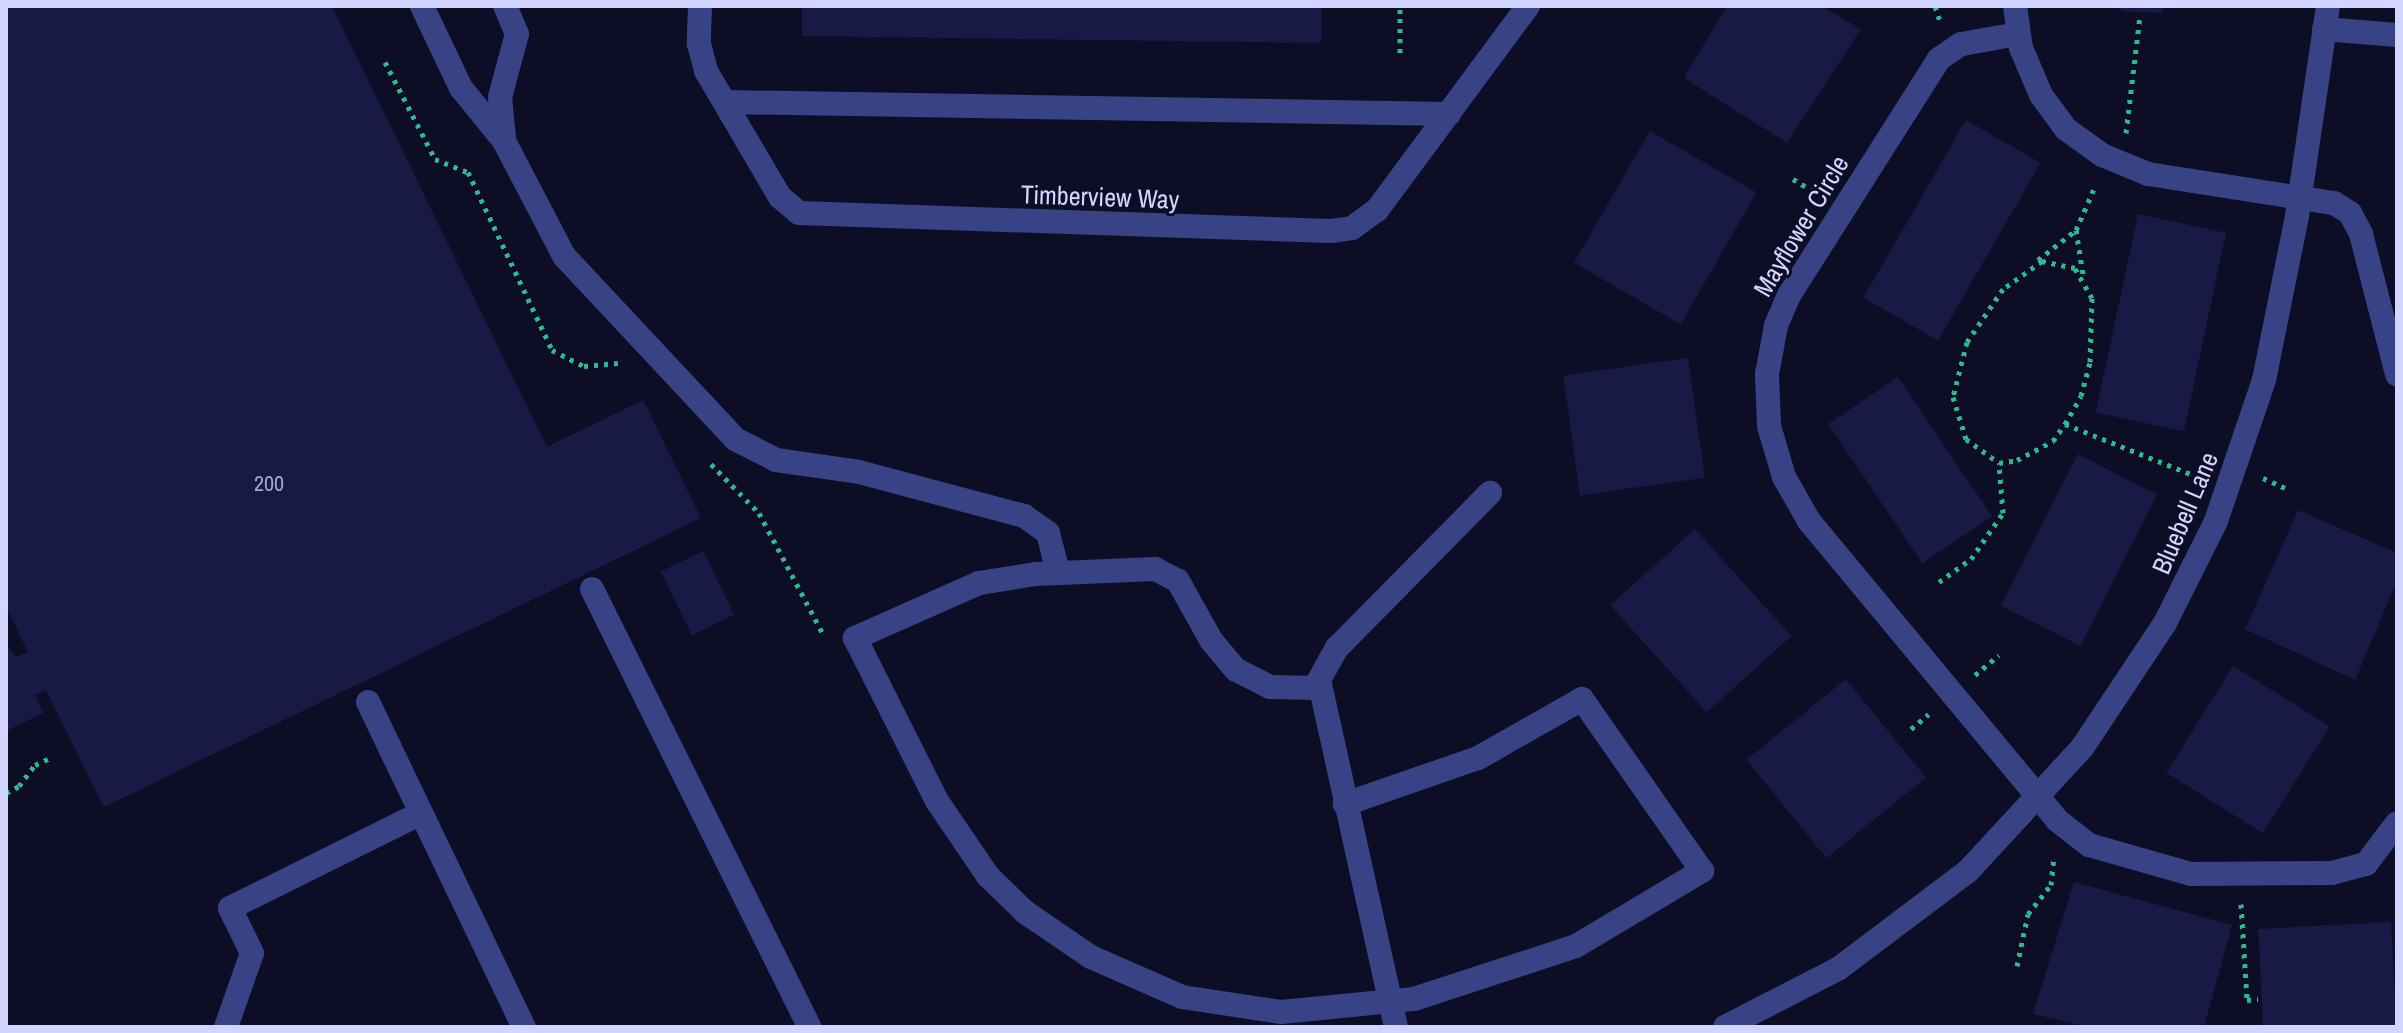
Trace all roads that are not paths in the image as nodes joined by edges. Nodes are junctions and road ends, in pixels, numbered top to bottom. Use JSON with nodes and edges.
{"nodes":[{"id":1,"x":422,"y":6,"type":"edge"},
{"id":2,"x":505,"y":6,"type":"edge"},
{"id":3,"x":700,"y":6,"type":"edge"},
{"id":4,"x":1528,"y":6,"type":"edge"},
{"id":5,"x":2015,"y":6,"type":"edge"},
{"id":6,"x":2326,"y":18,"type":"edge"},
{"id":7,"x":2018,"y":34,"type":"junction"},
{"id":8,"x":2397,"y":35,"type":"edge"},
{"id":9,"x":725,"y":102,"type":"junction"},
{"id":10,"x":1449,"y":114,"type":"junction"},
{"id":11,"x":504,"y":141,"type":"junction"},
{"id":12,"x":2300,"y":199,"type":"junction"},
{"id":13,"x":2397,"y":374,"type":"edge"},
{"id":14,"x":1490,"y":493,"type":"dead end"},
{"id":15,"x":1058,"y":572,"type":"junction"},
{"id":16,"x":592,"y":589,"type":"dead end"},
{"id":17,"x":1319,"y":688,"type":"junction"},
{"id":18,"x":368,"y":702,"type":"dead end"},
{"id":19,"x":2040,"y":797,"type":"junction"},
{"id":20,"x":1345,"y":804,"type":"junction"},
{"id":21,"x":421,"y":813,"type":"junction"},
{"id":22,"x":2397,"y":823,"type":"edge"},
{"id":23,"x":1393,"y":1016,"type":"edge"},
{"id":24,"x":226,"y":1027,"type":"edge"},
{"id":25,"x":524,"y":1027,"type":"edge"},
{"id":26,"x":809,"y":1027,"type":"edge"},
{"id":27,"x":1725,"y":1027,"type":"edge"}],
"edges":[{"from":1,"to":11,"type":"street"},
{"from":2,"to":11,"type":"street"},
{"from":3,"to":9,"type":"street","name":"Timberview Way"},
{"from":4,"to":10,"type":"street","name":"Timberview Way"},
{"from":5,"to":7,"type":"street"},
{"from":6,"to":8,"type":"street"},
{"from":6,"to":12,"type":"street","name":"Bluebell Lane"},
{"from":7,"to":12,"type":"street"},
{"from":7,"to":19,"type":"street","name":"Mayflower Circle"},
{"from":9,"to":10,"type":"street"},
{"from":9,"to":10,"type":"street","name":"Timberview Way"},
{"from":11,"to":15,"type":"street"},
{"from":12,"to":13,"type":"street"},
{"from":12,"to":19,"type":"street","name":"Bluebell Lane"},
{"from":14,"to":17,"type":"street"},
{"from":15,"to":17,"type":"street"},
{"from":15,"to":23,"type":"street"},
{"from":16,"to":26,"type":"street"},
{"from":17,"to":20,"type":"street"},
{"from":18,"to":21,"type":"street"},
{"from":19,"to":22,"type":"street","name":"Mayflower Circle"},
{"from":19,"to":27,"type":"street","name":"Bluebell Lane"},
{"from":20,"to":23,"type":"street"},
{"from":20,"to":23,"type":"street"},
{"from":21,"to":24,"type":"street"},
{"from":21,"to":25,"type":"street"}]}
